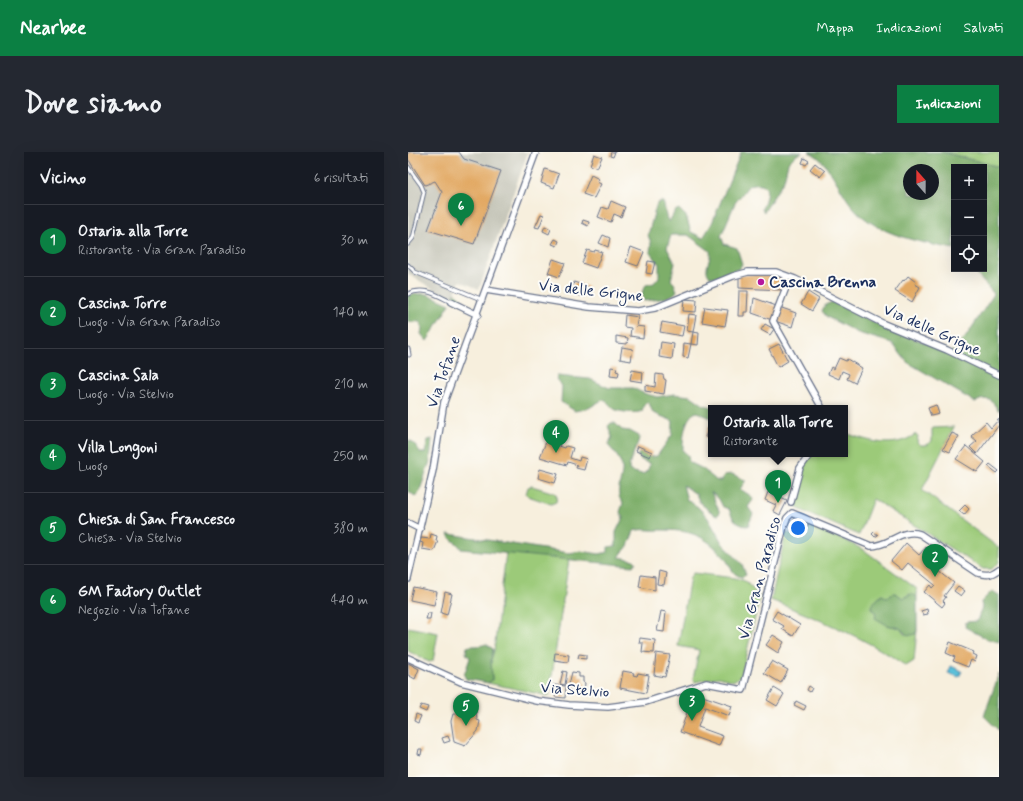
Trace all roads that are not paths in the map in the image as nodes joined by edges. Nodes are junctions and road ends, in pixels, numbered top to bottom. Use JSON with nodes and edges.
{"nodes":[{"id":1,"x":536,"y":152,"type":"edge"},
{"id":2,"x":408,"y":167,"type":"edge"},
{"id":3,"x":408,"y":244,"type":"edge"},
{"id":4,"x":408,"y":265,"type":"edge"},
{"id":5,"x":786,"y":276,"type":"junction"},
{"id":6,"x":486,"y":290,"type":"junction"},
{"id":7,"x":408,"y":294,"type":"edge"},
{"id":8,"x":483,"y":300,"type":"junction"},
{"id":9,"x":451,"y":302,"type":"joint"},
{"id":10,"x":478,"y":315,"type":"junction"},
{"id":11,"x":408,"y":349,"type":"edge"},
{"id":12,"x":409,"y":356,"type":"dead end"},
{"id":13,"x":999,"y":376,"type":"edge"},
{"id":14,"x":820,"y":405,"type":"edge"},
{"id":15,"x":808,"y":457,"type":"edge"},
{"id":16,"x":791,"y":502,"type":"dead end"},
{"id":17,"x":408,"y":523,"type":"edge"},
{"id":18,"x":420,"y":529,"type":"junction"},
{"id":19,"x":999,"y":569,"type":"edge"},
{"id":20,"x":408,"y":579,"type":"edge"},
{"id":21,"x":408,"y":658,"type":"edge"},
{"id":22,"x":743,"y":690,"type":"joint"}],
"edges":[{"from":1,"to":6,"type":"street","name":"Via Tofane"},
{"from":2,"to":3,"type":"lane"},
{"from":4,"to":8,"type":"lane"},
{"from":5,"to":6,"type":"street","name":"Via delle Grigne"},
{"from":5,"to":13,"type":"street","name":"Via delle Grigne"},
{"from":5,"to":14,"type":"street"},
{"from":6,"to":8,"type":"street","name":"Via Tofane"},
{"from":7,"to":9,"type":"lane"},
{"from":8,"to":10,"type":"street","name":"Via Tofane"},
{"from":9,"to":10,"type":"street"},
{"from":10,"to":18,"type":"street","name":"Via Tofane"},
{"from":11,"to":12,"type":"lane"},
{"from":15,"to":16,"type":"street","name":"Via Gran Paradiso"},
{"from":17,"to":18,"type":"street"},
{"from":18,"to":20,"type":"street","name":"Via Tofane"},
{"from":19,"to":22,"type":"street","name":"Via Gran Paradiso"},
{"from":21,"to":22,"type":"street","name":"Via Stelvio"}]}
